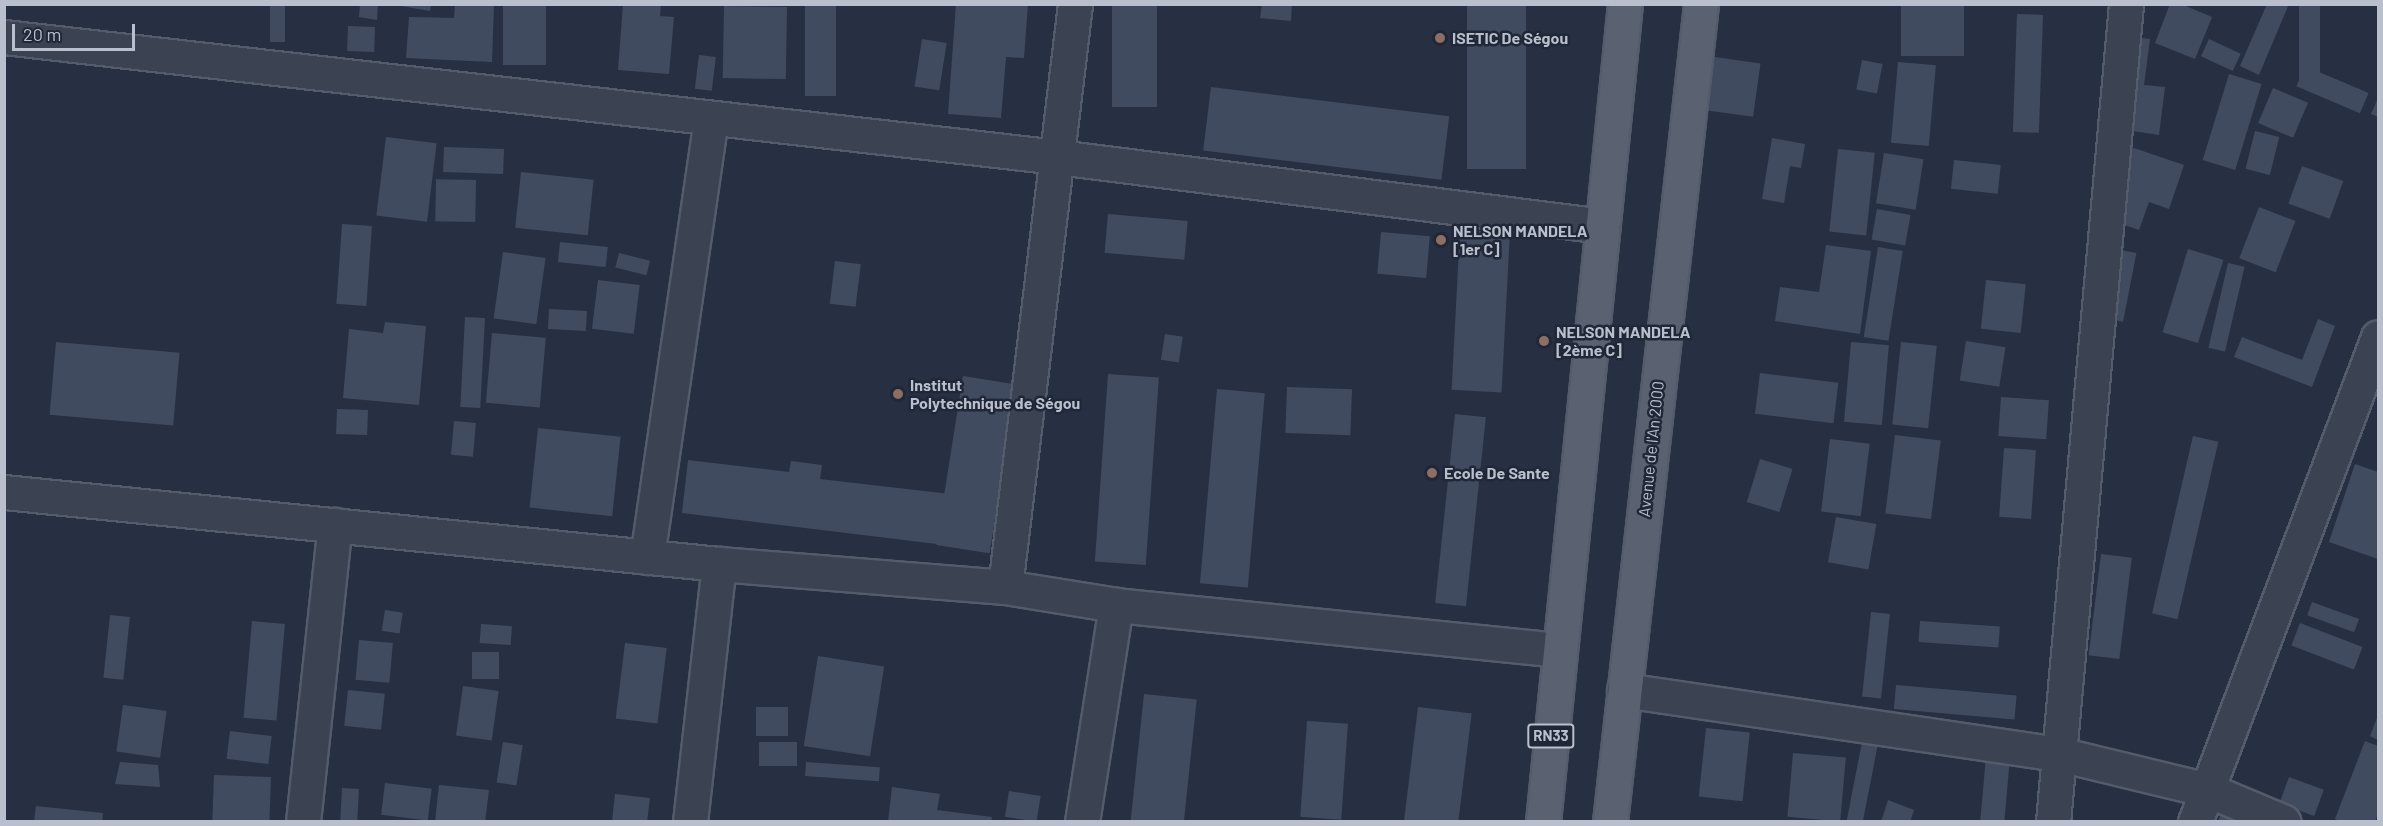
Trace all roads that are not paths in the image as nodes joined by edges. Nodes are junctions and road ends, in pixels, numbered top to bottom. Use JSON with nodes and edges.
{"nodes":[{"id":1,"x":1075,"y":4,"type":"edge"},
{"id":2,"x":1625,"y":4,"type":"edge"},
{"id":3,"x":1701,"y":4,"type":"edge"},
{"id":4,"x":2126,"y":4,"type":"edge"},
{"id":5,"x":4,"y":37,"type":"edge"},
{"id":6,"x":711,"y":119,"type":"junction"},
{"id":7,"x":1058,"y":157,"type":"junction"},
{"id":8,"x":1603,"y":226,"type":"junction"},
{"id":9,"x":2379,"y":337,"type":"edge"},
{"id":10,"x":4,"y":492,"type":"edge"},
{"id":11,"x":335,"y":525,"type":"junction"},
{"id":12,"x":647,"y":557,"type":"junction"},
{"id":13,"x":719,"y":564,"type":"junction"},
{"id":14,"x":1005,"y":587,"type":"junction"},
{"id":15,"x":1116,"y":605,"type":"junction"},
{"id":16,"x":1559,"y":650,"type":"junction"},
{"id":17,"x":1624,"y":690,"type":"junction"},
{"id":18,"x":2059,"y":754,"type":"junction"},
{"id":19,"x":2208,"y":790,"type":"junction"},
{"id":20,"x":303,"y":822,"type":"edge"},
{"id":21,"x":690,"y":822,"type":"edge"},
{"id":22,"x":1082,"y":822,"type":"edge"},
{"id":23,"x":1543,"y":822,"type":"edge"},
{"id":24,"x":1610,"y":822,"type":"edge"},
{"id":25,"x":2053,"y":822,"type":"edge"},
{"id":26,"x":2195,"y":822,"type":"edge"},
{"id":27,"x":2284,"y":822,"type":"edge"}],
"edges":[{"from":1,"to":7,"type":"street"},
{"from":2,"to":8,"type":"main road","number":"RN33"},
{"from":3,"to":17,"type":"main road","name":"Avenue de l'An 2000"},
{"from":4,"to":18,"type":"street"},
{"from":5,"to":6,"type":"street"},
{"from":6,"to":7,"type":"street"},
{"from":6,"to":12,"type":"street"},
{"from":7,"to":8,"type":"street"},
{"from":7,"to":14,"type":"street"},
{"from":8,"to":16,"type":"main road","number":"RN33"},
{"from":9,"to":19,"type":"street"},
{"from":10,"to":11,"type":"street"},
{"from":11,"to":12,"type":"street"},
{"from":11,"to":20,"type":"street"},
{"from":12,"to":13,"type":"street"},
{"from":13,"to":14,"type":"street"},
{"from":13,"to":21,"type":"street"},
{"from":14,"to":15,"type":"street"},
{"from":15,"to":16,"type":"street"},
{"from":15,"to":22,"type":"street"},
{"from":16,"to":23,"type":"main road","number":"RN33"},
{"from":17,"to":18,"type":"street"},
{"from":17,"to":24,"type":"main road","name":"Avenue de l'An 2000"},
{"from":18,"to":19,"type":"street"},
{"from":18,"to":25,"type":"street"},
{"from":19,"to":26,"type":"street"},
{"from":19,"to":27,"type":"street"}]}
